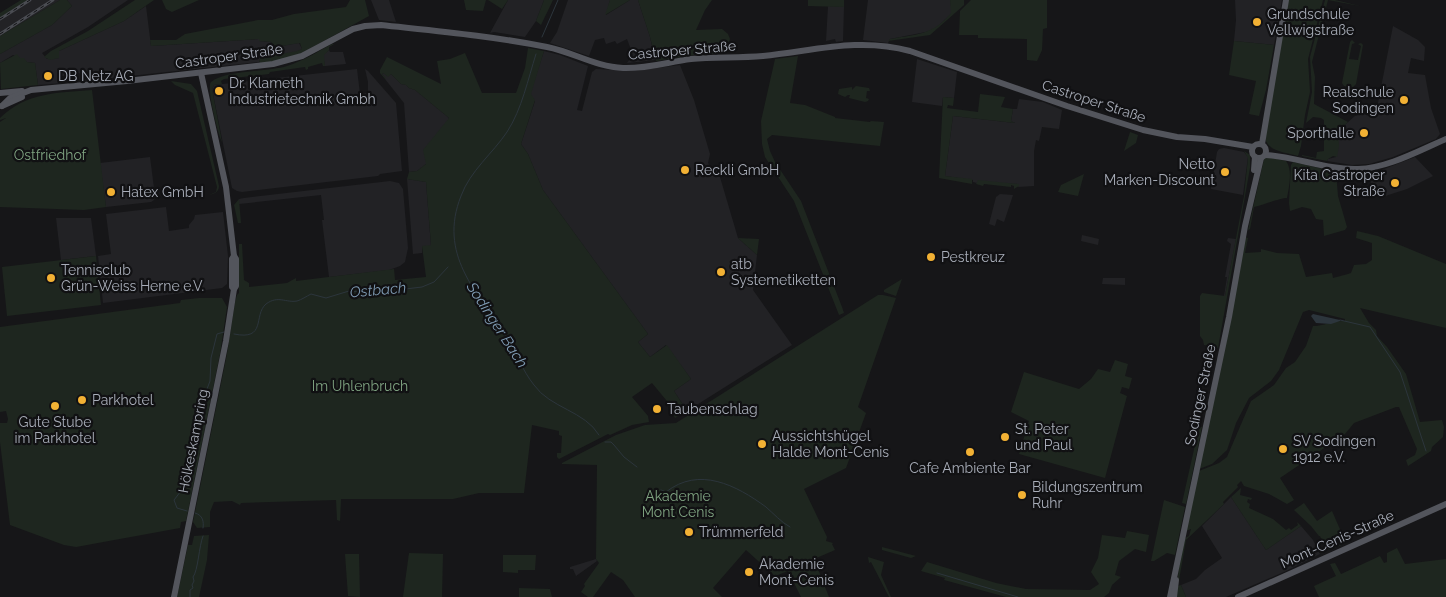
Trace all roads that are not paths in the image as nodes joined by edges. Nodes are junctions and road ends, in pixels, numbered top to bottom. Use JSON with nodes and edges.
{"nodes":[{"id":1,"x":1286,"y":0,"type":"edge"},
{"id":2,"x":214,"y":71,"type":"junction"},
{"id":3,"x":199,"y":73,"type":"junction"},
{"id":4,"x":204,"y":88,"type":"junction"},
{"id":5,"x":41,"y":90,"type":"junction"},
{"id":6,"x":26,"y":91,"type":"junction"},
{"id":7,"x":0,"y":93,"type":"edge"},
{"id":8,"x":206,"y":100,"type":"junction"},
{"id":9,"x":1,"y":104,"type":"edge"},
{"id":10,"x":1446,"y":139,"type":"edge"},
{"id":11,"x":1259,"y":151,"type":"junction"},
{"id":12,"x":1446,"y":504,"type":"edge"},
{"id":13,"x":1176,"y":569,"type":"junction"},
{"id":14,"x":174,"y":597,"type":"edge"},
{"id":15,"x":1170,"y":597,"type":"edge"},
{"id":16,"x":1174,"y":597,"type":"edge"},
{"id":17,"x":1238,"y":597,"type":"edge"}],
"edges":[{"from":1,"to":11,"type":"main road","name":"Sodinger Straße"},
{"from":2,"to":3,"type":"main road","name":"Castroper Straße"},
{"from":2,"to":4,"type":"main road"},
{"from":2,"to":11,"type":"main road","name":"Castroper Straße"},
{"from":3,"to":4,"type":"main road","name":"Hölkeskampring"},
{"from":3,"to":5,"type":"main road","name":"Castroper Straße"},
{"from":3,"to":8,"type":"main road","name":"Hölkeskampring"},
{"from":4,"to":8,"type":"main road","name":"Hölkeskampring"},
{"from":5,"to":6,"type":"main road","name":"Castroper Straße"},
{"from":5,"to":9,"type":"main road","name":"Castroper Straße"},
{"from":6,"to":7,"type":"main road"},
{"from":6,"to":9,"type":"main road","name":"Castroper Straße"},
{"from":8,"to":14,"type":"main road","name":"Hölkeskampring"},
{"from":10,"to":11,"type":"main road","name":"Castroper Straße"},
{"from":11,"to":13,"type":"main road","name":"Sodinger Straße"},
{"from":12,"to":17,"type":"main road","name":"Mont-Cenis-Straße"},
{"from":13,"to":15,"type":"main road","name":"Sodinger Straße"},
{"from":13,"to":16,"type":"main road","name":"Sodinger Straße"}]}
